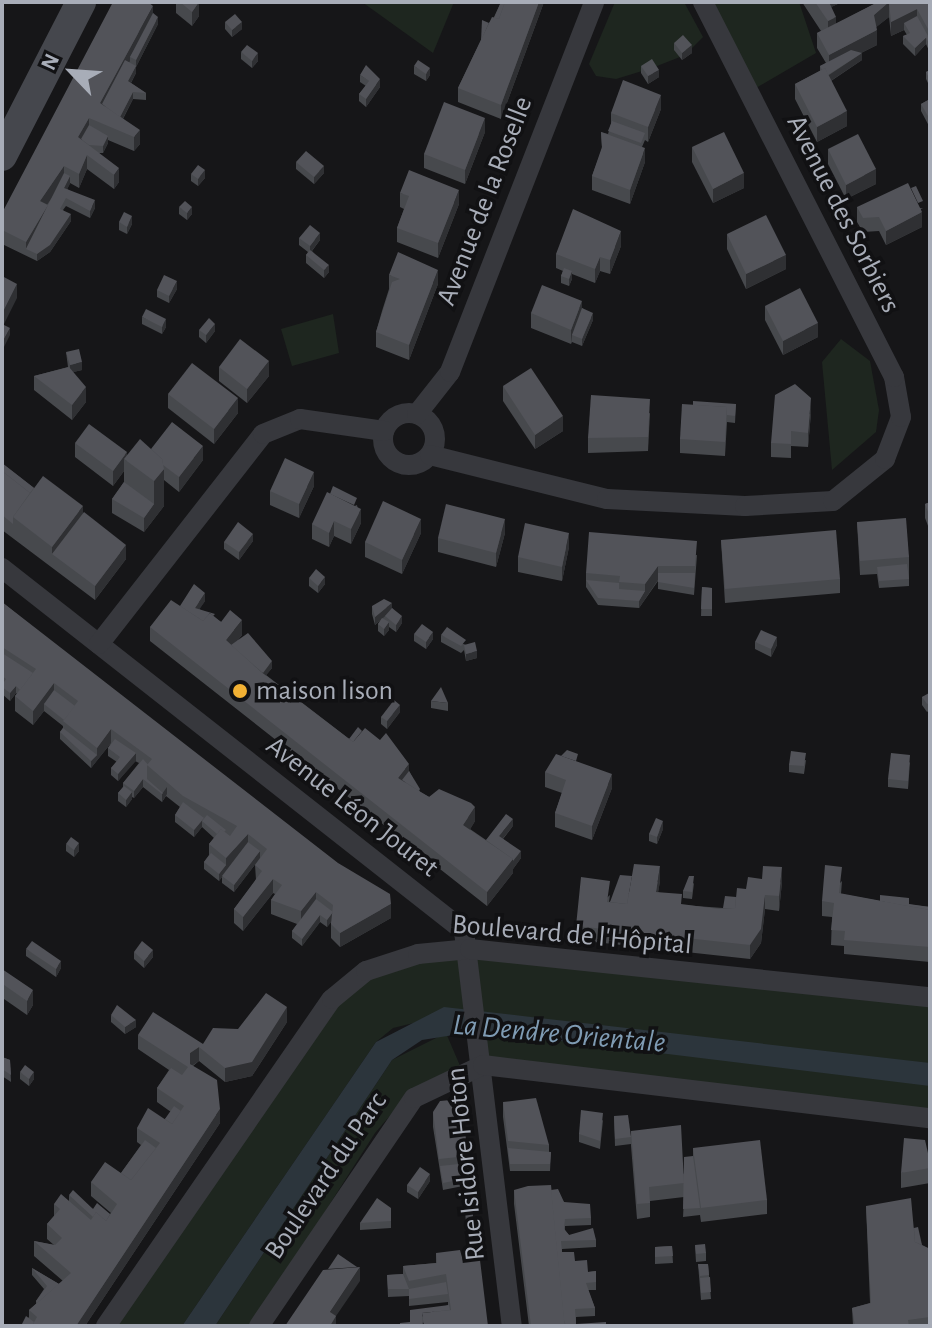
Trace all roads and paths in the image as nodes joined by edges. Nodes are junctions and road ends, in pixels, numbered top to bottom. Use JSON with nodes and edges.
{"nodes":[{"id":1,"x":81,"y":2,"type":"edge"},
{"id":2,"x":594,"y":2,"type":"edge"},
{"id":3,"x":703,"y":2,"type":"edge"},
{"id":4,"x":2,"y":156,"type":"edge"},
{"id":5,"x":417,"y":414,"type":"junction"},
{"id":6,"x":384,"y":431,"type":"junction"},
{"id":7,"x":430,"y":455,"type":"junction"},
{"id":8,"x":2,"y":568,"type":"edge"},
{"id":9,"x":99,"y":644,"type":"junction"},
{"id":10,"x":470,"y":949,"type":"junction"},
{"id":11,"x":930,"y":997,"type":"edge"},
{"id":12,"x":483,"y":1065,"type":"junction"},
{"id":13,"x":930,"y":1118,"type":"edge"},
{"id":14,"x":106,"y":1326,"type":"edge"},
{"id":15,"x":259,"y":1326,"type":"edge"},
{"id":16,"x":512,"y":1326,"type":"edge"}],
"edges":[{"from":1,"to":4,"type":"street"},
{"from":2,"to":5,"type":"street","name":"Avenue de la Roselle"},
{"from":3,"to":7,"type":"street","name":"Avenue des Sorbiers"},
{"from":5,"to":6,"type":"street","name":"Avenue de la Roselle"},
{"from":5,"to":7,"type":"street"},
{"from":6,"to":7,"type":"street"},
{"from":6,"to":9,"type":"street"},
{"from":8,"to":9,"type":"street","name":"Avenue Léon Jouret"},
{"from":9,"to":10,"type":"street","name":"Avenue Léon Jouret"},
{"from":10,"to":11,"type":"street","name":"Boulevard de l'Hôpital"},
{"from":10,"to":12,"type":"street","name":"Rue Isidore Hoton"},
{"from":10,"to":14,"type":"street","name":"Boulevard de l'Hôpital"},
{"from":12,"to":13,"type":"street"},
{"from":12,"to":15,"type":"street","name":"Boulevard du Parc"},
{"from":12,"to":16,"type":"street","name":"Rue Isidore Hoton"}]}
